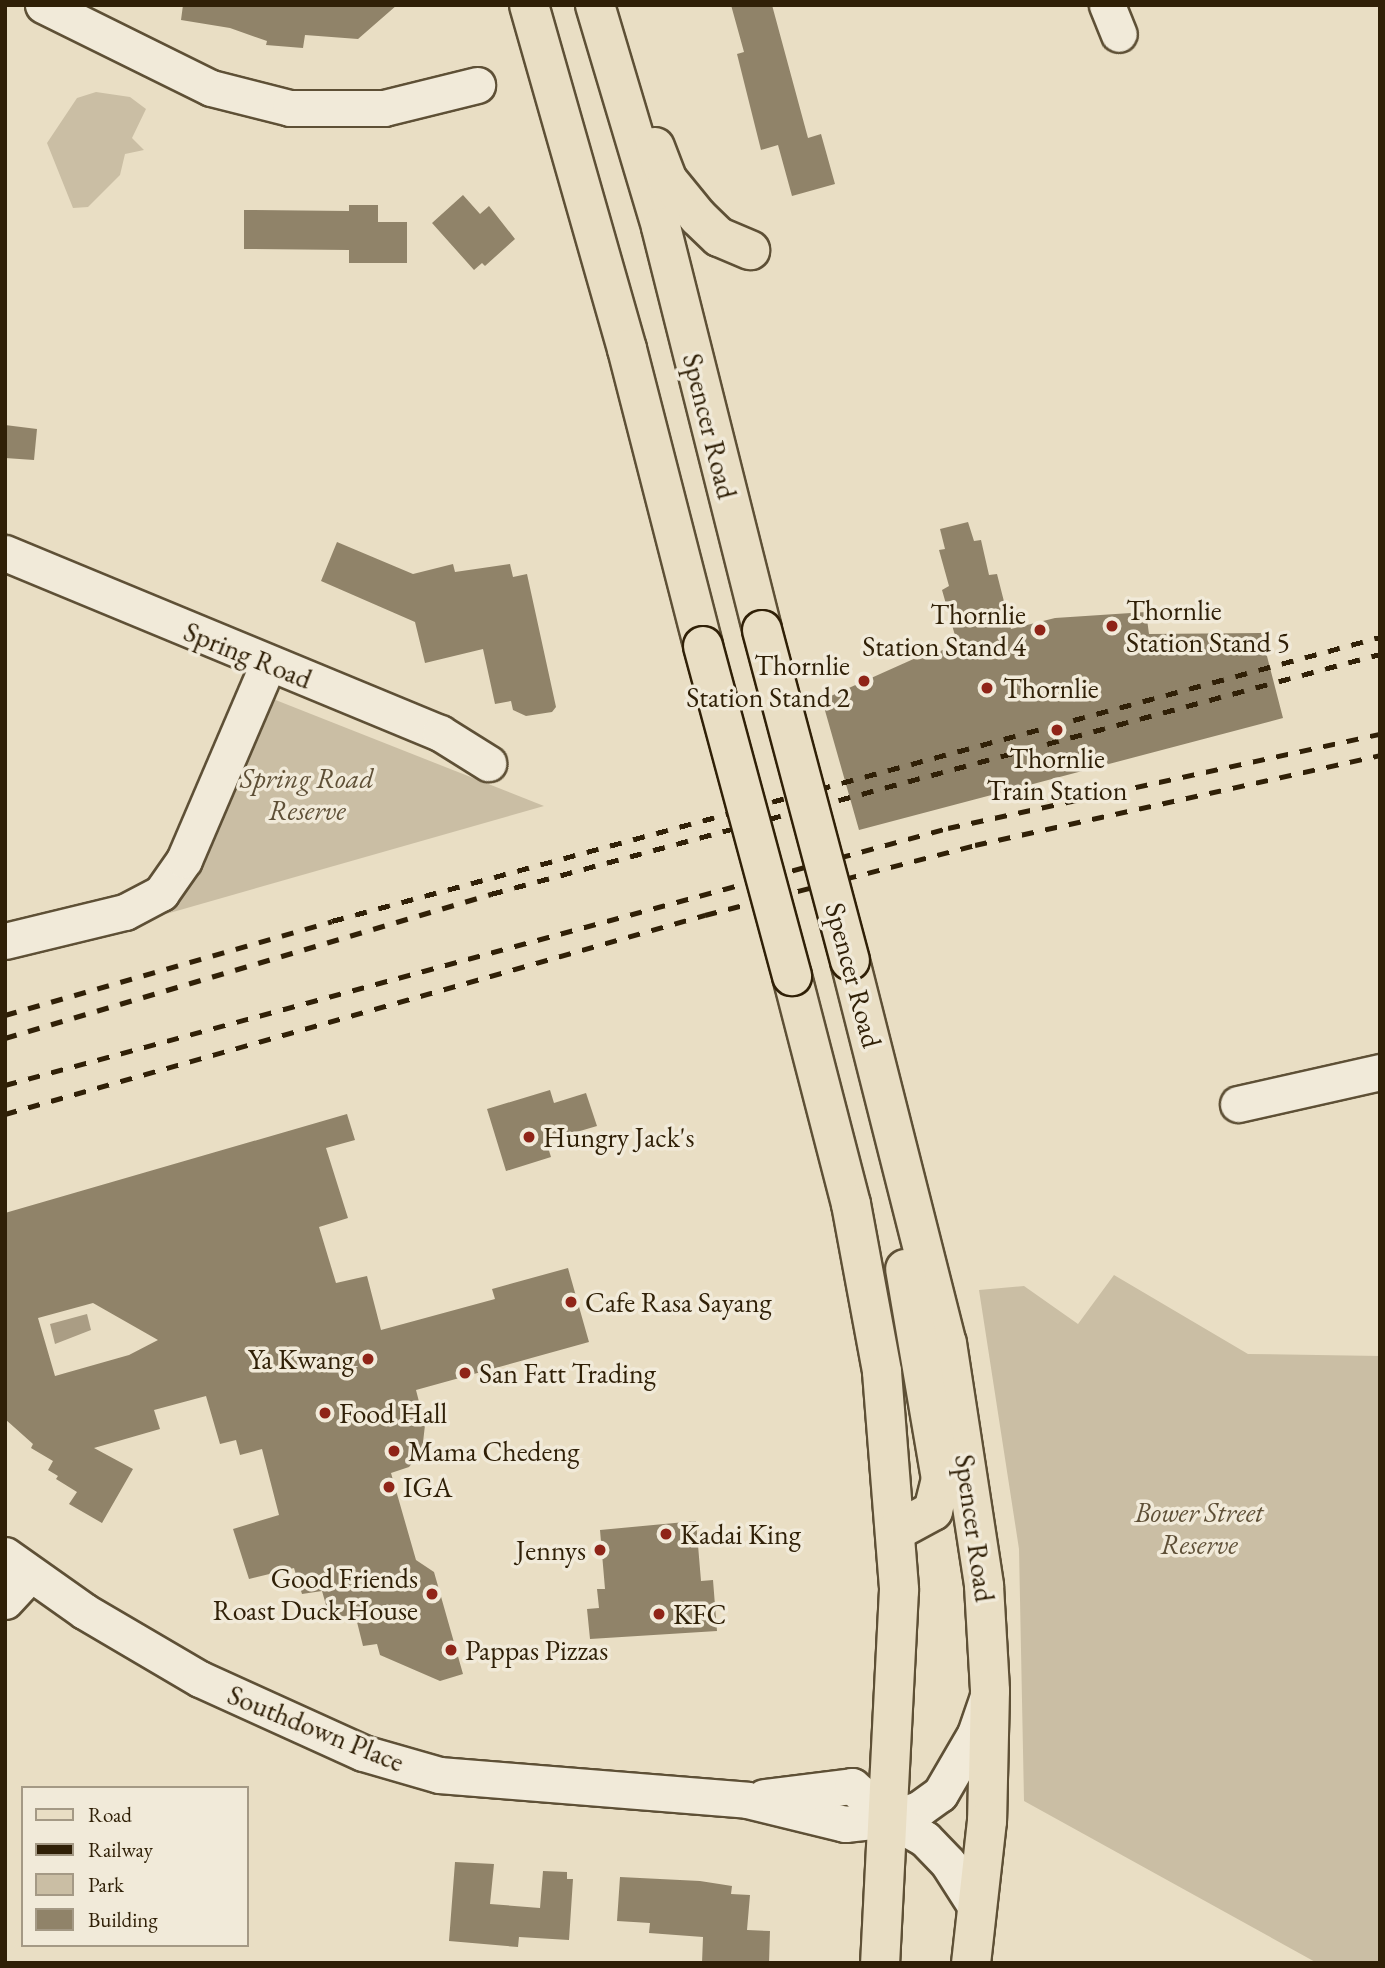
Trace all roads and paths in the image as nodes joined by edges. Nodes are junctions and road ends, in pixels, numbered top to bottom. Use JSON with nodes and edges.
{"nodes":[{"id":1,"x":43,"y":5,"type":"edge"},
{"id":2,"x":529,"y":5,"type":"edge"},
{"id":3,"x":595,"y":5,"type":"edge"},
{"id":4,"x":610,"y":5,"type":"edge"},
{"id":5,"x":477,"y":85,"type":"dead end"},
{"id":6,"x":750,"y":250,"type":"dead end"},
{"id":7,"x":5,"y":553,"type":"edge"},
{"id":8,"x":268,"y":664,"type":"junction"},
{"id":9,"x":488,"y":763,"type":"dead end"},
{"id":10,"x":5,"y":941,"type":"edge"},
{"id":11,"x":1380,"y":1072,"type":"edge"},
{"id":12,"x":1238,"y":1104,"type":"dead end"},
{"id":13,"x":911,"y":1193,"type":"junction"},
{"id":14,"x":896,"y":1531,"type":"junction"},
{"id":15,"x":17,"y":1565,"type":"edge"},
{"id":16,"x":5,"y":1601,"type":"edge"},
{"id":17,"x":990,"y":1691,"type":"junction"},
{"id":18,"x":890,"y":1819,"type":"junction"},
{"id":19,"x":976,"y":1907,"type":"junction"},
{"id":20,"x":880,"y":1963,"type":"edge"},
{"id":21,"x":971,"y":1963,"type":"edge"}],
"edges":[{"from":1,"to":5,"type":"street"},
{"from":2,"to":14,"type":"main road","bridge":true},
{"from":3,"to":13,"type":"main road","name":"Spencer Road","bridge":true},
{"from":4,"to":6,"type":"main road"},
{"from":7,"to":8,"type":"street","name":"Spring Road"},
{"from":8,"to":9,"type":"street","name":"Spring Road"},
{"from":8,"to":10,"type":"street"},
{"from":11,"to":12,"type":"street"},
{"from":13,"to":14,"type":"main road"},
{"from":13,"to":17,"type":"main road","name":"Spencer Road"},
{"from":14,"to":18,"type":"main road"},
{"from":15,"to":16,"type":"street"},
{"from":15,"to":18,"type":"street","name":"Southdown Place"},
{"from":17,"to":18,"type":"street","name":"Southdown Place"},
{"from":17,"to":19,"type":"main road","name":"Spencer Road"},
{"from":18,"to":19,"type":"street"},
{"from":18,"to":20,"type":"main road"},
{"from":19,"to":21,"type":"main road","name":"Spencer Road"}]}
